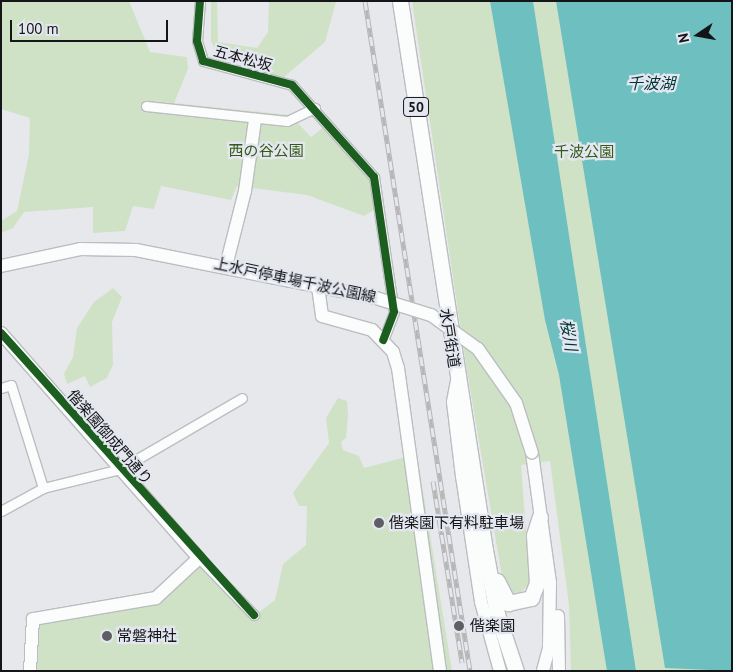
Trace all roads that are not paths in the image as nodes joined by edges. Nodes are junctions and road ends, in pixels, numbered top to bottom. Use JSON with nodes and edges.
{"nodes":[{"id":1,"x":200,"y":1,"type":"edge"},
{"id":2,"x":400,"y":1,"type":"edge"},
{"id":3,"x":146,"y":106,"type":"dead end"},
{"id":4,"x":315,"y":108,"type":"junction"},
{"id":5,"x":255,"y":120,"type":"junction"},
{"id":6,"x":1,"y":266,"type":"edge"},
{"id":7,"x":226,"y":266,"type":"junction"},
{"id":8,"x":318,"y":287,"type":"junction"},
{"id":9,"x":1,"y":333,"type":"edge"},
{"id":10,"x":383,"y":340,"type":"junction"},
{"id":11,"x":457,"y":379,"type":"junction"},
{"id":12,"x":1,"y":388,"type":"edge"},
{"id":13,"x":242,"y":398,"type":"dead end"},
{"id":14,"x":120,"y":469,"type":"junction"},
{"id":15,"x":43,"y":488,"type":"junction"},
{"id":16,"x":1,"y":511,"type":"edge"},
{"id":17,"x":540,"y":517,"type":"junction"},
{"id":18,"x":485,"y":550,"type":"junction"},
{"id":19,"x":199,"y":558,"type":"junction"},
{"id":20,"x":550,"y":582,"type":"junction"},
{"id":21,"x":254,"y":615,"type":"dead end"},
{"id":22,"x":30,"y":671,"type":"edge"},
{"id":23,"x":440,"y":671,"type":"edge"},
{"id":24,"x":500,"y":671,"type":"edge"},
{"id":25,"x":516,"y":671,"type":"edge"},
{"id":26,"x":543,"y":671,"type":"edge"},
{"id":27,"x":559,"y":671,"type":"edge"}],
"edges":[{"from":1,"to":4,"type":"street","name":"五本松坂"},
{"from":2,"to":11,"type":"main road","name":"水戸街道","number":"50"},
{"from":3,"to":5,"type":"street"},
{"from":4,"to":5,"type":"street"},
{"from":4,"to":10,"type":"street"},
{"from":5,"to":7,"type":"street"},
{"from":6,"to":7,"type":"street","name":"上水戸停車場千波公園線"},
{"from":7,"to":8,"type":"street","name":"上水戸停車場千波公園線"},
{"from":8,"to":10,"type":"street"},
{"from":8,"to":17,"type":"street","name":"上水戸停車場千波公園線","bridge":true},
{"from":9,"to":14,"type":"street","name":"偕楽園御成門通り"},
{"from":10,"to":23,"type":"street"},
{"from":11,"to":18,"type":"main road","name":"水戸街道","number":"50"},
{"from":11,"to":24,"type":"street"},
{"from":12,"to":15,"type":"street"},
{"from":13,"to":14,"type":"street"},
{"from":14,"to":15,"type":"street"},
{"from":14,"to":19,"type":"street","name":"偕楽園御成門通り"},
{"from":15,"to":16,"type":"street"},
{"from":17,"to":18,"type":"main road"},
{"from":17,"to":20,"type":"street","name":"上水戸停車場千波公園線"},
{"from":18,"to":25,"type":"main road","name":"水戸街道","number":"50"},
{"from":19,"to":21,"type":"street"},
{"from":19,"to":22,"type":"street"},
{"from":20,"to":26,"type":"street","name":"上水戸停車場千波公園線"},
{"from":20,"to":27,"type":"street"}]}
